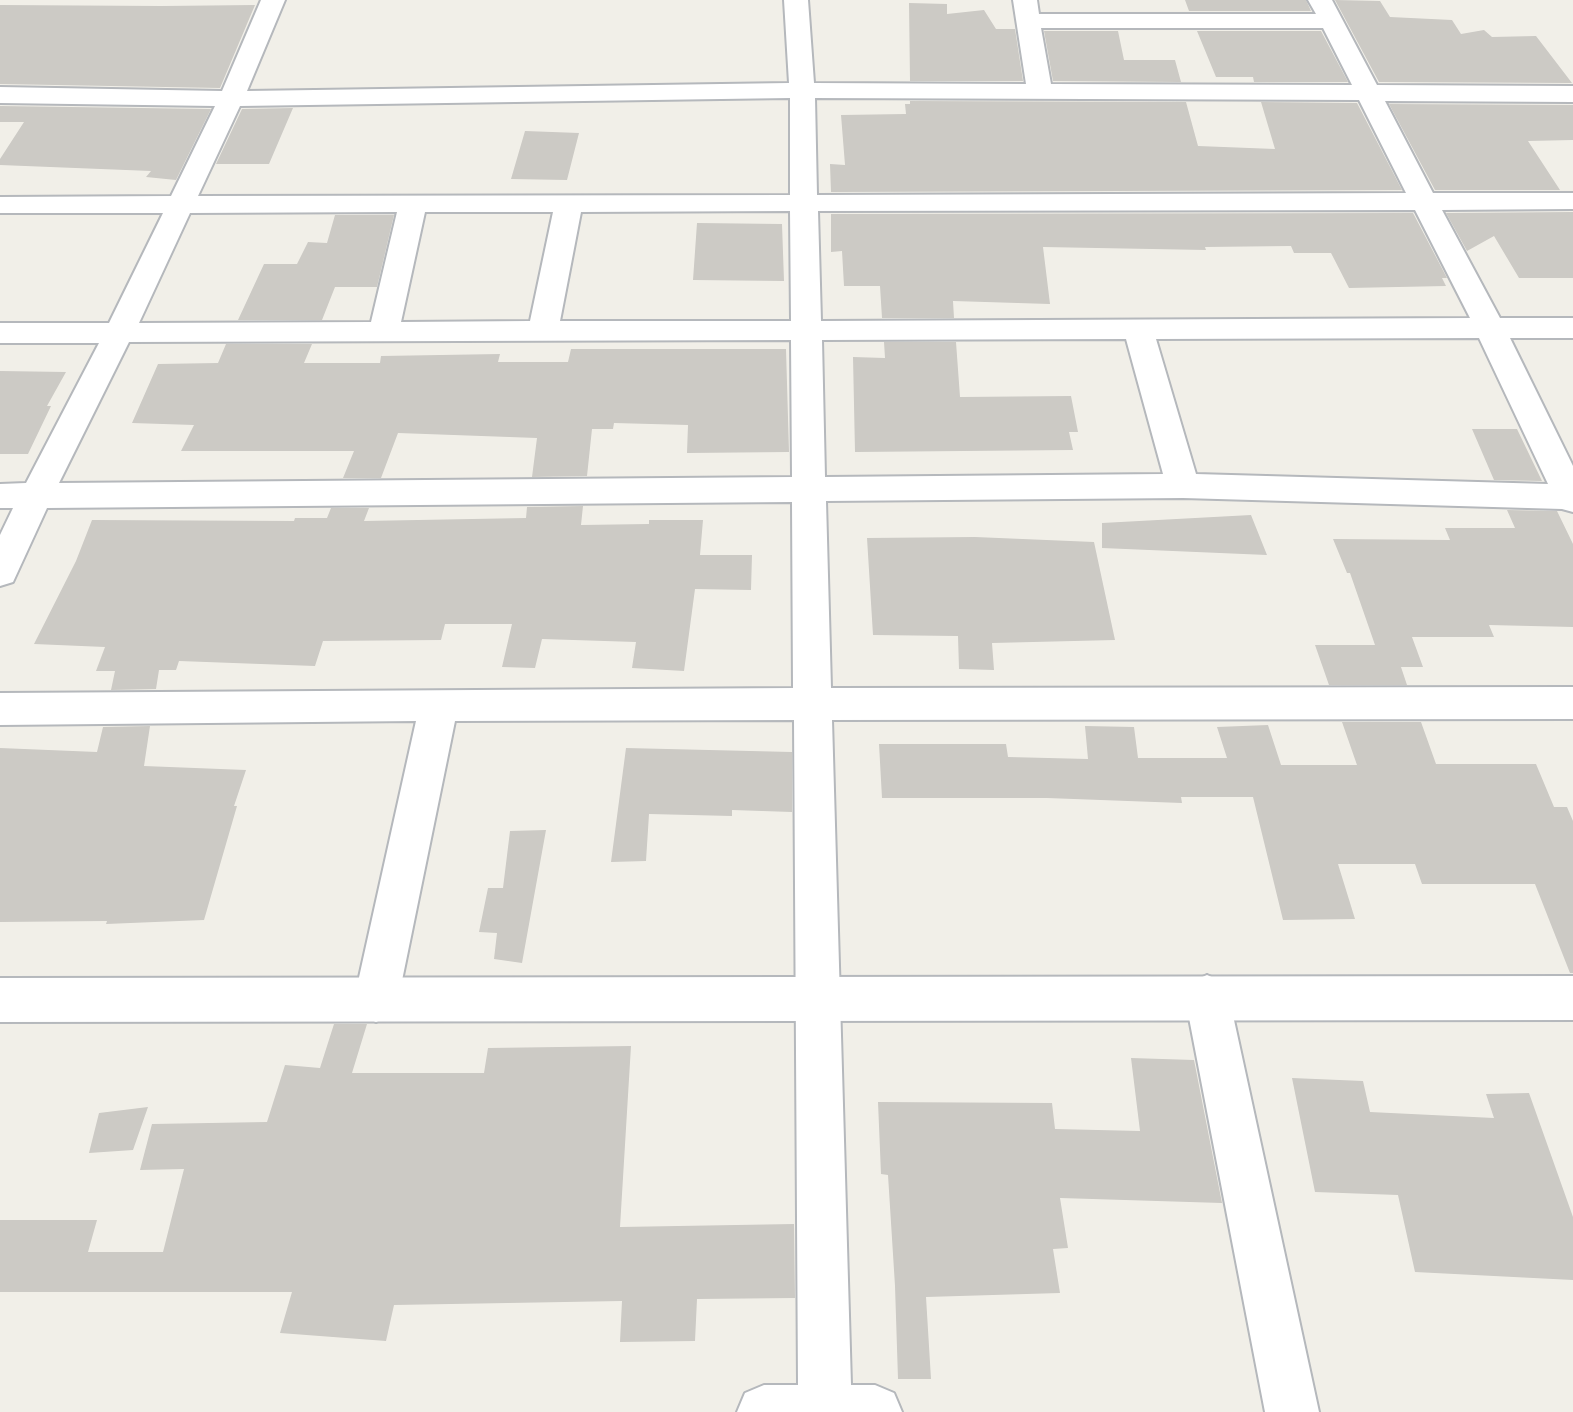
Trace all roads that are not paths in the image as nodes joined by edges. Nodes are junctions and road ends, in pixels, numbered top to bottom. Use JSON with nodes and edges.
{"nodes":[{"id":1,"x":273,"y":0,"type":"edge"},
{"id":2,"x":796,"y":0,"type":"edge"},
{"id":3,"x":1027,"y":11,"type":"edge"},
{"id":4,"x":1326,"y":11,"type":"edge"},
{"id":5,"x":802,"y":90,"type":"junction"},
{"id":6,"x":1040,"y":92,"type":"junction"},
{"id":7,"x":1367,"y":94,"type":"junction"},
{"id":8,"x":1573,"y":94,"type":"edge"},
{"id":9,"x":0,"y":95,"type":"edge"},
{"id":10,"x":231,"y":99,"type":"junction"},
{"id":11,"x":1422,"y":200,"type":"junction"},
{"id":12,"x":1573,"y":201,"type":"edge"},
{"id":13,"x":569,"y":202,"type":"junction"},
{"id":14,"x":802,"y":202,"type":"junction"},
{"id":15,"x":180,"y":203,"type":"junction"},
{"id":16,"x":413,"y":203,"type":"junction"},
{"id":17,"x":0,"y":205,"type":"edge"},
{"id":18,"x":1489,"y":327,"type":"junction"},
{"id":19,"x":1573,"y":328,"type":"edge"},
{"id":20,"x":1138,"y":329,"type":"junction"},
{"id":21,"x":543,"y":330,"type":"junction"},
{"id":22,"x":805,"y":330,"type":"junction"},
{"id":23,"x":384,"y":331,"type":"junction"},
{"id":24,"x":120,"y":332,"type":"junction"},
{"id":25,"x":0,"y":333,"type":"edge"},
{"id":26,"x":1183,"y":486,"type":"junction"},
{"id":27,"x":808,"y":491,"type":"junction"},
{"id":28,"x":0,"y":496,"type":"edge"},
{"id":29,"x":36,"y":496,"type":"junction"},
{"id":30,"x":1573,"y":498,"type":"edge"},
{"id":31,"x":0,"y":572,"type":"edge"},
{"id":32,"x":1573,"y":703,"type":"edge"},
{"id":33,"x":814,"y":704,"type":"junction"},
{"id":34,"x":439,"y":705,"type":"junction"},
{"id":35,"x":0,"y":709,"type":"edge"},
{"id":36,"x":1207,"y":997,"type":"junction"},
{"id":37,"x":816,"y":998,"type":"junction"},
{"id":38,"x":1573,"y":998,"type":"edge"},
{"id":39,"x":0,"y":1000,"type":"edge"},
{"id":40,"x":376,"y":1000,"type":"junction"},
{"id":41,"x":764,"y":1412,"type":"edge"},
{"id":42,"x":825,"y":1412,"type":"edge"},
{"id":43,"x":875,"y":1412,"type":"edge"},
{"id":44,"x":1292,"y":1412,"type":"edge"}],
"edges":[{"from":1,"to":10,"type":"street"},
{"from":2,"to":5,"type":"street"},
{"from":3,"to":4,"type":"street"},
{"from":3,"to":6,"type":"street"},
{"from":4,"to":7,"type":"street"},
{"from":5,"to":6,"type":"street"},
{"from":5,"to":10,"type":"street"},
{"from":5,"to":14,"type":"street"},
{"from":6,"to":7,"type":"street"},
{"from":7,"to":8,"type":"street"},
{"from":7,"to":11,"type":"street"},
{"from":9,"to":10,"type":"street"},
{"from":10,"to":15,"type":"street"},
{"from":11,"to":12,"type":"street"},
{"from":11,"to":14,"type":"street"},
{"from":11,"to":18,"type":"street"},
{"from":13,"to":14,"type":"street"},
{"from":13,"to":16,"type":"street"},
{"from":13,"to":21,"type":"street"},
{"from":14,"to":22,"type":"street"},
{"from":15,"to":16,"type":"street"},
{"from":15,"to":17,"type":"street"},
{"from":15,"to":24,"type":"street"},
{"from":16,"to":23,"type":"street"},
{"from":18,"to":19,"type":"street"},
{"from":18,"to":20,"type":"street"},
{"from":18,"to":30,"type":"street"},
{"from":20,"to":22,"type":"street"},
{"from":20,"to":26,"type":"street"},
{"from":21,"to":22,"type":"street"},
{"from":21,"to":23,"type":"street"},
{"from":22,"to":27,"type":"street"},
{"from":23,"to":24,"type":"street"},
{"from":24,"to":25,"type":"street"},
{"from":24,"to":29,"type":"street"},
{"from":26,"to":27,"type":"street"},
{"from":26,"to":30,"type":"street"},
{"from":27,"to":29,"type":"street"},
{"from":27,"to":33,"type":"street"},
{"from":28,"to":29,"type":"street"},
{"from":29,"to":31,"type":"street"},
{"from":32,"to":33,"type":"street"},
{"from":33,"to":34,"type":"street"},
{"from":33,"to":37,"type":"street"},
{"from":34,"to":35,"type":"street"},
{"from":34,"to":40,"type":"street"},
{"from":36,"to":37,"type":"street"},
{"from":36,"to":38,"type":"street"},
{"from":36,"to":44,"type":"street"},
{"from":37,"to":40,"type":"street"},
{"from":37,"to":42,"type":"street"},
{"from":39,"to":40,"type":"street"},
{"from":41,"to":42,"type":"street"},
{"from":42,"to":43,"type":"street"}]}
